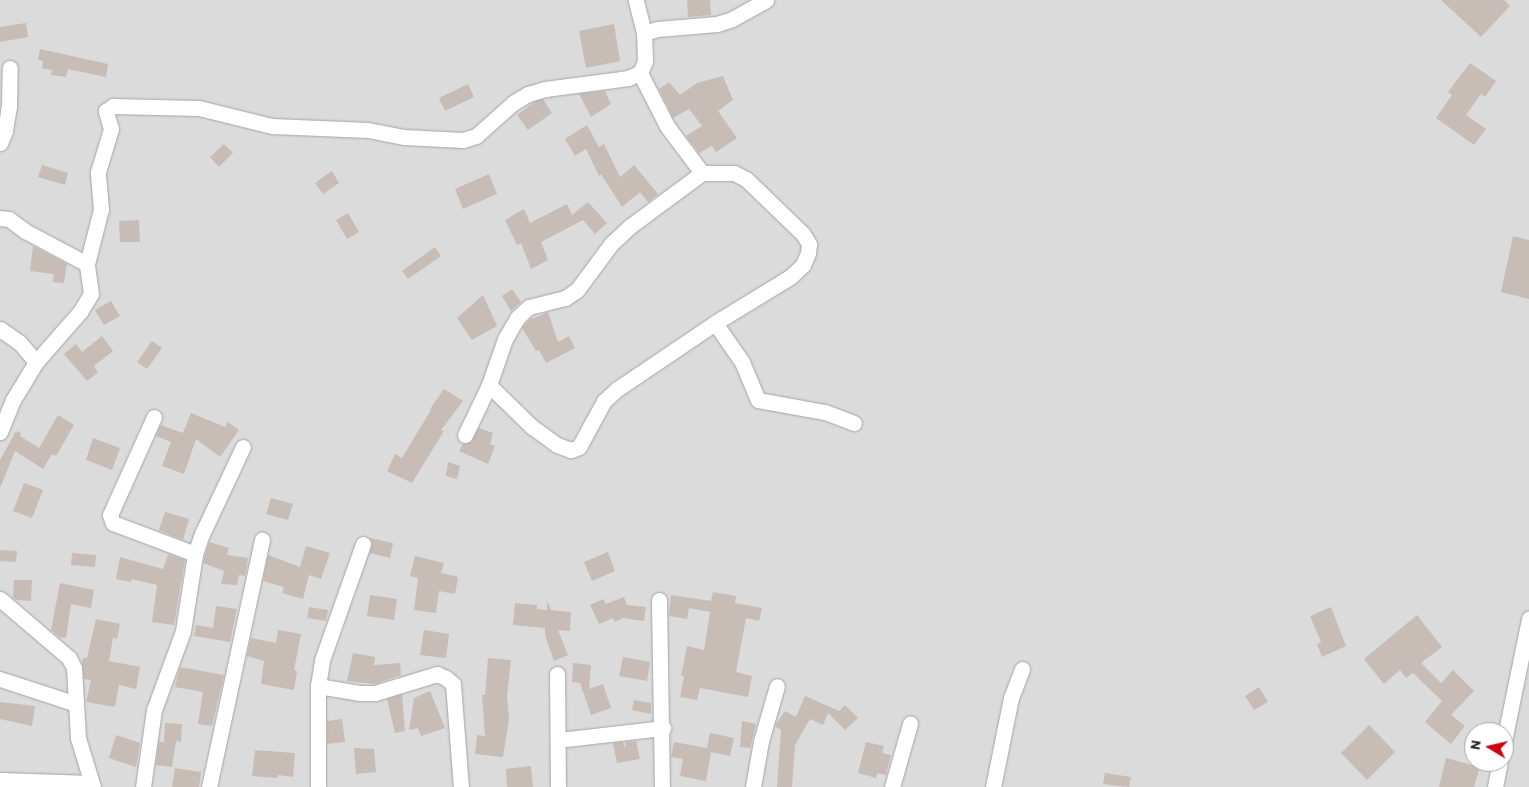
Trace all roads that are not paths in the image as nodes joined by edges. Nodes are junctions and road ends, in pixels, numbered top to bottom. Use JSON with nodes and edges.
{"nodes":[{"id":1,"x":636,"y":0,"type":"edge"},
{"id":2,"x":766,"y":0,"type":"edge"},
{"id":3,"x":644,"y":33,"type":"junction"},
{"id":4,"x":10,"y":68,"type":"dead end"},
{"id":5,"x":640,"y":73,"type":"junction"},
{"id":6,"x":0,"y":143,"type":"edge"},
{"id":7,"x":702,"y":173,"type":"junction"},
{"id":8,"x":0,"y":218,"type":"edge"},
{"id":9,"x":88,"y":264,"type":"junction"},
{"id":10,"x":715,"y":323,"type":"junction"},
{"id":11,"x":0,"y":329,"type":"edge"},
{"id":12,"x":36,"y":362,"type":"junction"},
{"id":13,"x":489,"y":385,"type":"junction"},
{"id":14,"x":154,"y":417,"type":"dead end"},
{"id":15,"x":854,"y":423,"type":"dead end"},
{"id":16,"x":0,"y":432,"type":"edge"},
{"id":17,"x":465,"y":435,"type":"dead end"},
{"id":18,"x":243,"y":446,"type":"dead end"},
{"id":19,"x":262,"y":540,"type":"dead end"},
{"id":20,"x":363,"y":544,"type":"dead end"},
{"id":21,"x":196,"y":554,"type":"junction"},
{"id":22,"x":0,"y":599,"type":"edge"},
{"id":23,"x":659,"y":600,"type":"dead end"},
{"id":24,"x":1529,"y":619,"type":"edge"},
{"id":25,"x":1525,"y":665,"type":"edge"},
{"id":26,"x":1022,"y":669,"type":"dead end"},
{"id":27,"x":557,"y":674,"type":"dead end"},
{"id":28,"x":0,"y":679,"type":"edge"},
{"id":29,"x":318,"y":686,"type":"junction"},
{"id":30,"x":778,"y":686,"type":"dead end"},
{"id":31,"x":76,"y":704,"type":"junction"},
{"id":32,"x":1509,"y":722,"type":"edge"},
{"id":33,"x":910,"y":724,"type":"dead end"},
{"id":34,"x":663,"y":728,"type":"junction"},
{"id":35,"x":558,"y":740,"type":"junction"},
{"id":36,"x":1498,"y":772,"type":"edge"},
{"id":37,"x":0,"y":780,"type":"edge"},
{"id":38,"x":92,"y":785,"type":"edge"},
{"id":39,"x":143,"y":787,"type":"edge"},
{"id":40,"x":209,"y":787,"type":"edge"},
{"id":41,"x":318,"y":787,"type":"edge"},
{"id":42,"x":461,"y":787,"type":"edge"},
{"id":43,"x":558,"y":787,"type":"edge"},
{"id":44,"x":662,"y":787,"type":"edge"},
{"id":45,"x":752,"y":787,"type":"edge"},
{"id":46,"x":892,"y":787,"type":"edge"},
{"id":47,"x":993,"y":787,"type":"edge"},
{"id":48,"x":1495,"y":787,"type":"edge"}],
"edges":[{"from":1,"to":3,"type":"street"},
{"from":2,"to":3,"type":"street"},
{"from":3,"to":5,"type":"street"},
{"from":4,"to":6,"type":"street"},
{"from":5,"to":7,"type":"street"},
{"from":5,"to":9,"type":"street"},
{"from":7,"to":10,"type":"street"},
{"from":7,"to":13,"type":"street"},
{"from":8,"to":9,"type":"street"},
{"from":9,"to":12,"type":"street"},
{"from":10,"to":13,"type":"street"},
{"from":10,"to":15,"type":"street"},
{"from":11,"to":12,"type":"street"},
{"from":12,"to":16,"type":"street"},
{"from":13,"to":17,"type":"street"},
{"from":14,"to":21,"type":"street"},
{"from":18,"to":21,"type":"street"},
{"from":19,"to":40,"type":"street"},
{"from":20,"to":29,"type":"street"},
{"from":21,"to":39,"type":"street"},
{"from":22,"to":31,"type":"street"},
{"from":23,"to":34,"type":"street"},
{"from":24,"to":25,"type":"street"},
{"from":25,"to":32,"type":"street"},
{"from":26,"to":47,"type":"street"},
{"from":27,"to":35,"type":"street"},
{"from":28,"to":31,"type":"street"},
{"from":29,"to":41,"type":"street"},
{"from":29,"to":42,"type":"street"},
{"from":30,"to":45,"type":"street"},
{"from":31,"to":38,"type":"street"},
{"from":33,"to":46,"type":"street"},
{"from":34,"to":35,"type":"street"},
{"from":34,"to":44,"type":"street"},
{"from":35,"to":43,"type":"street"},
{"from":36,"to":48,"type":"street"},
{"from":37,"to":38,"type":"street"}]}
